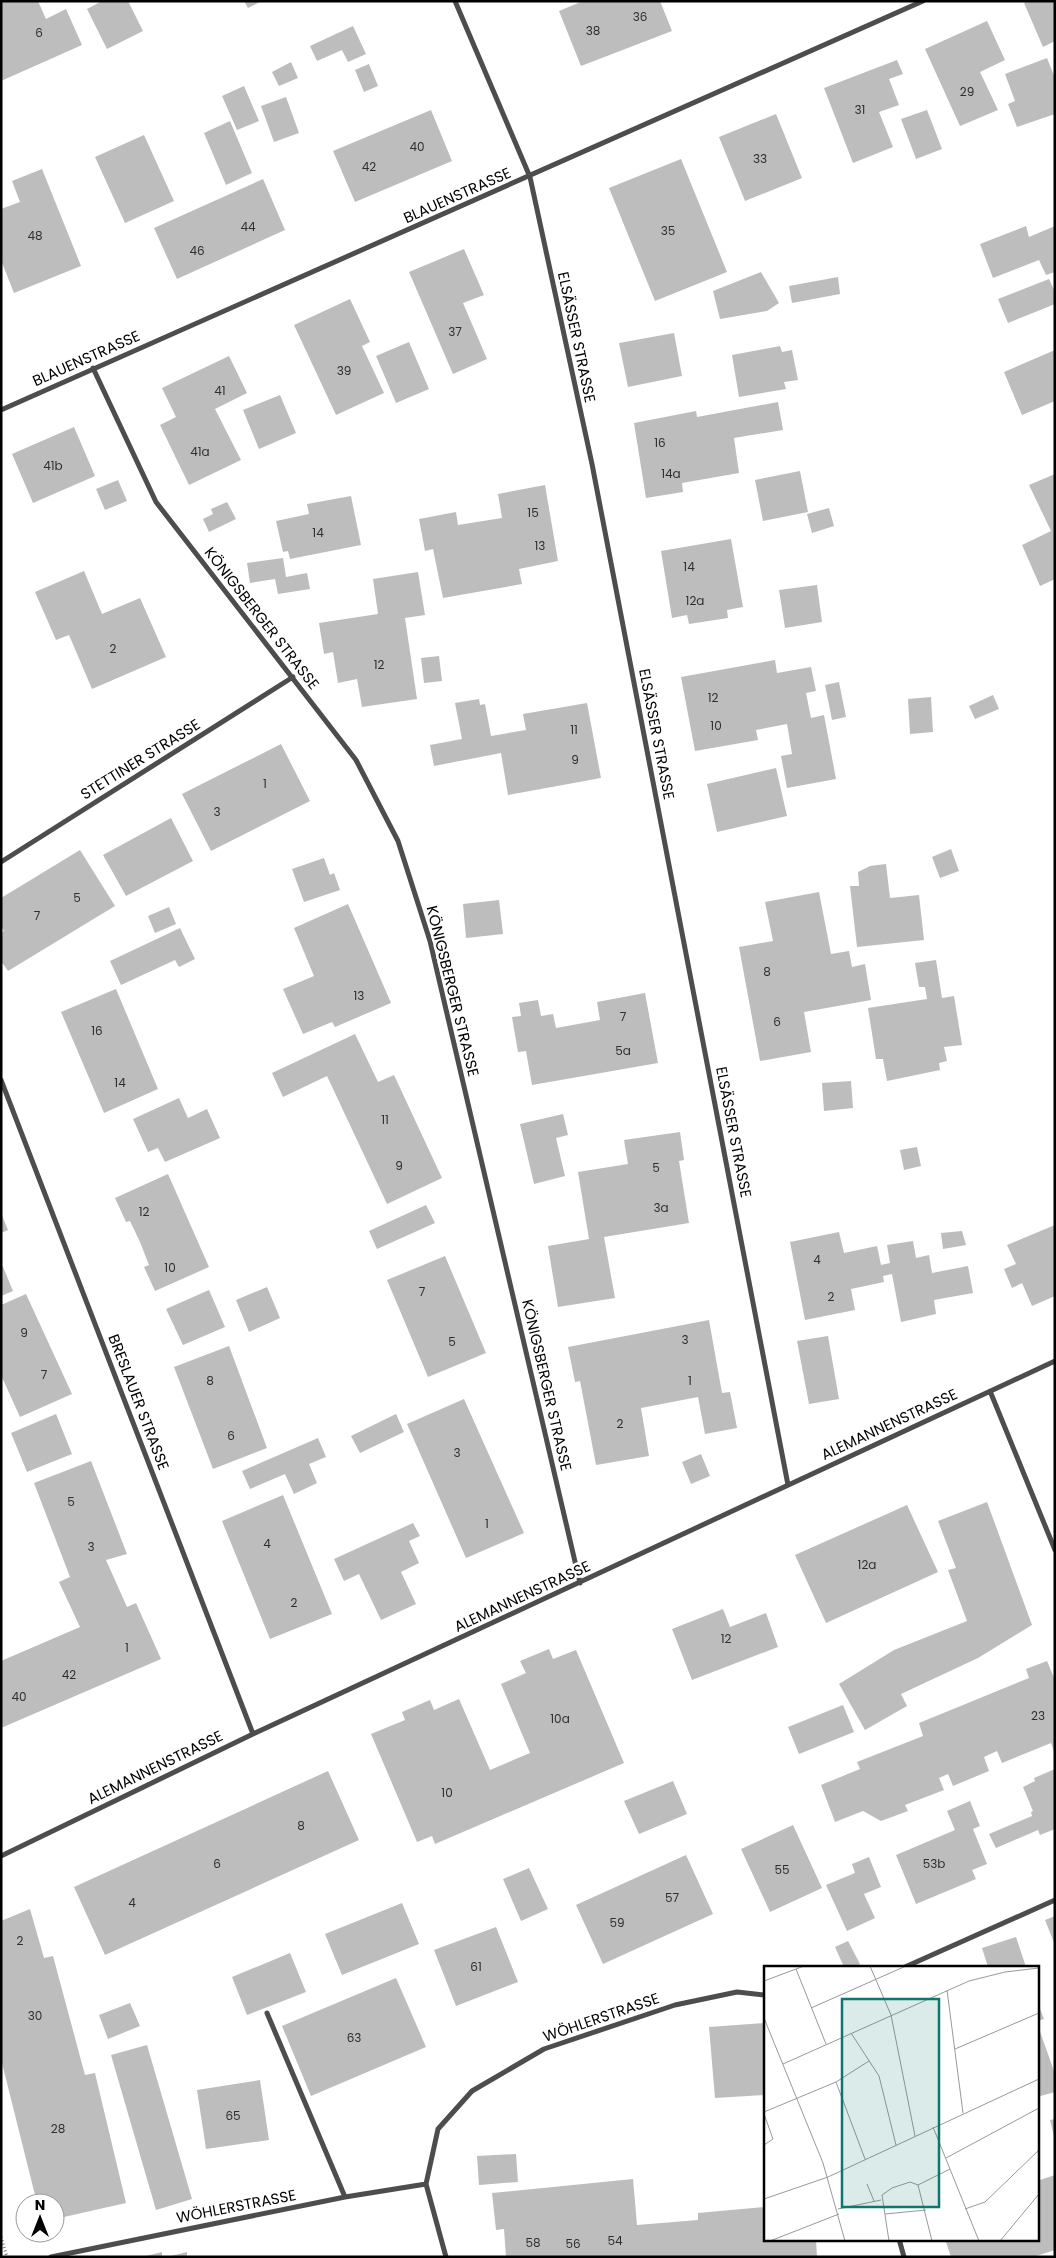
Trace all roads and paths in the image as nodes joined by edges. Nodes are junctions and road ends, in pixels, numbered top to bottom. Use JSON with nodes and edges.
{"nodes":[{"id":1,"x":455,"y":1,"type":"edge"},
{"id":2,"x":923,"y":1,"type":"edge"},
{"id":3,"x":530,"y":176,"type":"junction"},
{"id":4,"x":93,"y":368,"type":"junction"},
{"id":5,"x":1,"y":410,"type":"edge"},
{"id":6,"x":293,"y":677,"type":"junction"},
{"id":7,"x":1,"y":862,"type":"edge"},
{"id":8,"x":1,"y":1080,"type":"edge"},
{"id":9,"x":1055,"y":1361,"type":"edge"},
{"id":10,"x":990,"y":1390,"type":"junction"},
{"id":11,"x":788,"y":1485,"type":"junction"},
{"id":12,"x":1055,"y":1550,"type":"edge"},
{"id":13,"x":580,"y":1583,"type":"junction"},
{"id":14,"x":253,"y":1734,"type":"junction"},
{"id":15,"x":1,"y":1856,"type":"edge"},
{"id":16,"x":1055,"y":1900,"type":"edge"},
{"id":17,"x":907,"y":1966,"type":"edge"},
{"id":18,"x":764,"y":1995,"type":"edge"},
{"id":19,"x":267,"y":2014,"type":"dead end"},
{"id":20,"x":426,"y":2184,"type":"junction"},
{"id":21,"x":345,"y":2197,"type":"junction"},
{"id":22,"x":1,"y":2237,"type":"edge"},
{"id":23,"x":899,"y":2240,"type":"edge"},
{"id":24,"x":7,"y":2257,"type":"edge"},
{"id":25,"x":51,"y":2257,"type":"edge"},
{"id":26,"x":446,"y":2257,"type":"edge"},
{"id":27,"x":904,"y":2257,"type":"edge"}],
"edges":[{"from":1,"to":3,"type":"street","name":"ELSÄSSER STRASSE"},
{"from":2,"to":3,"type":"street","name":"BLAUENSTRASSE"},
{"from":3,"to":4,"type":"street","name":"BLAUENSTRASSE"},
{"from":3,"to":11,"type":"street","name":"ELSÄSSER STRASSE"},
{"from":4,"to":5,"type":"street","name":"BLAUENSTRASSE"},
{"from":4,"to":6,"type":"street","name":"KÖNIGSBERGER STRASSE"},
{"from":6,"to":7,"type":"street","name":"STETTINER STRASSE"},
{"from":6,"to":13,"type":"street","name":"KÖNIGSBERGER STRASSE"},
{"from":8,"to":14,"type":"street","name":"BRESLAUER STRASSE"},
{"from":9,"to":10,"type":"street","name":"ALEMANNENSTRASSE"},
{"from":10,"to":11,"type":"street","name":"ALEMANNENSTRASSE"},
{"from":10,"to":12,"type":"street"},
{"from":11,"to":13,"type":"street","name":"ALEMANNENSTRASSE"},
{"from":13,"to":14,"type":"street","name":"ALEMANNENSTRASSE"},
{"from":14,"to":15,"type":"street","name":"ALEMANNENSTRASSE"},
{"from":16,"to":17,"type":"street"},
{"from":18,"to":20,"type":"street","name":"WÖHLERSTRASSE"},
{"from":19,"to":21,"type":"street"},
{"from":20,"to":21,"type":"street","name":"WÖHLERSTRASSE"},
{"from":20,"to":26,"type":"street","name":"WÖHLERSTRASSE"},
{"from":21,"to":25,"type":"street","name":"WÖHLERSTRASSE"},
{"from":22,"to":24,"type":"path"},
{"from":23,"to":27,"type":"street"}]}
